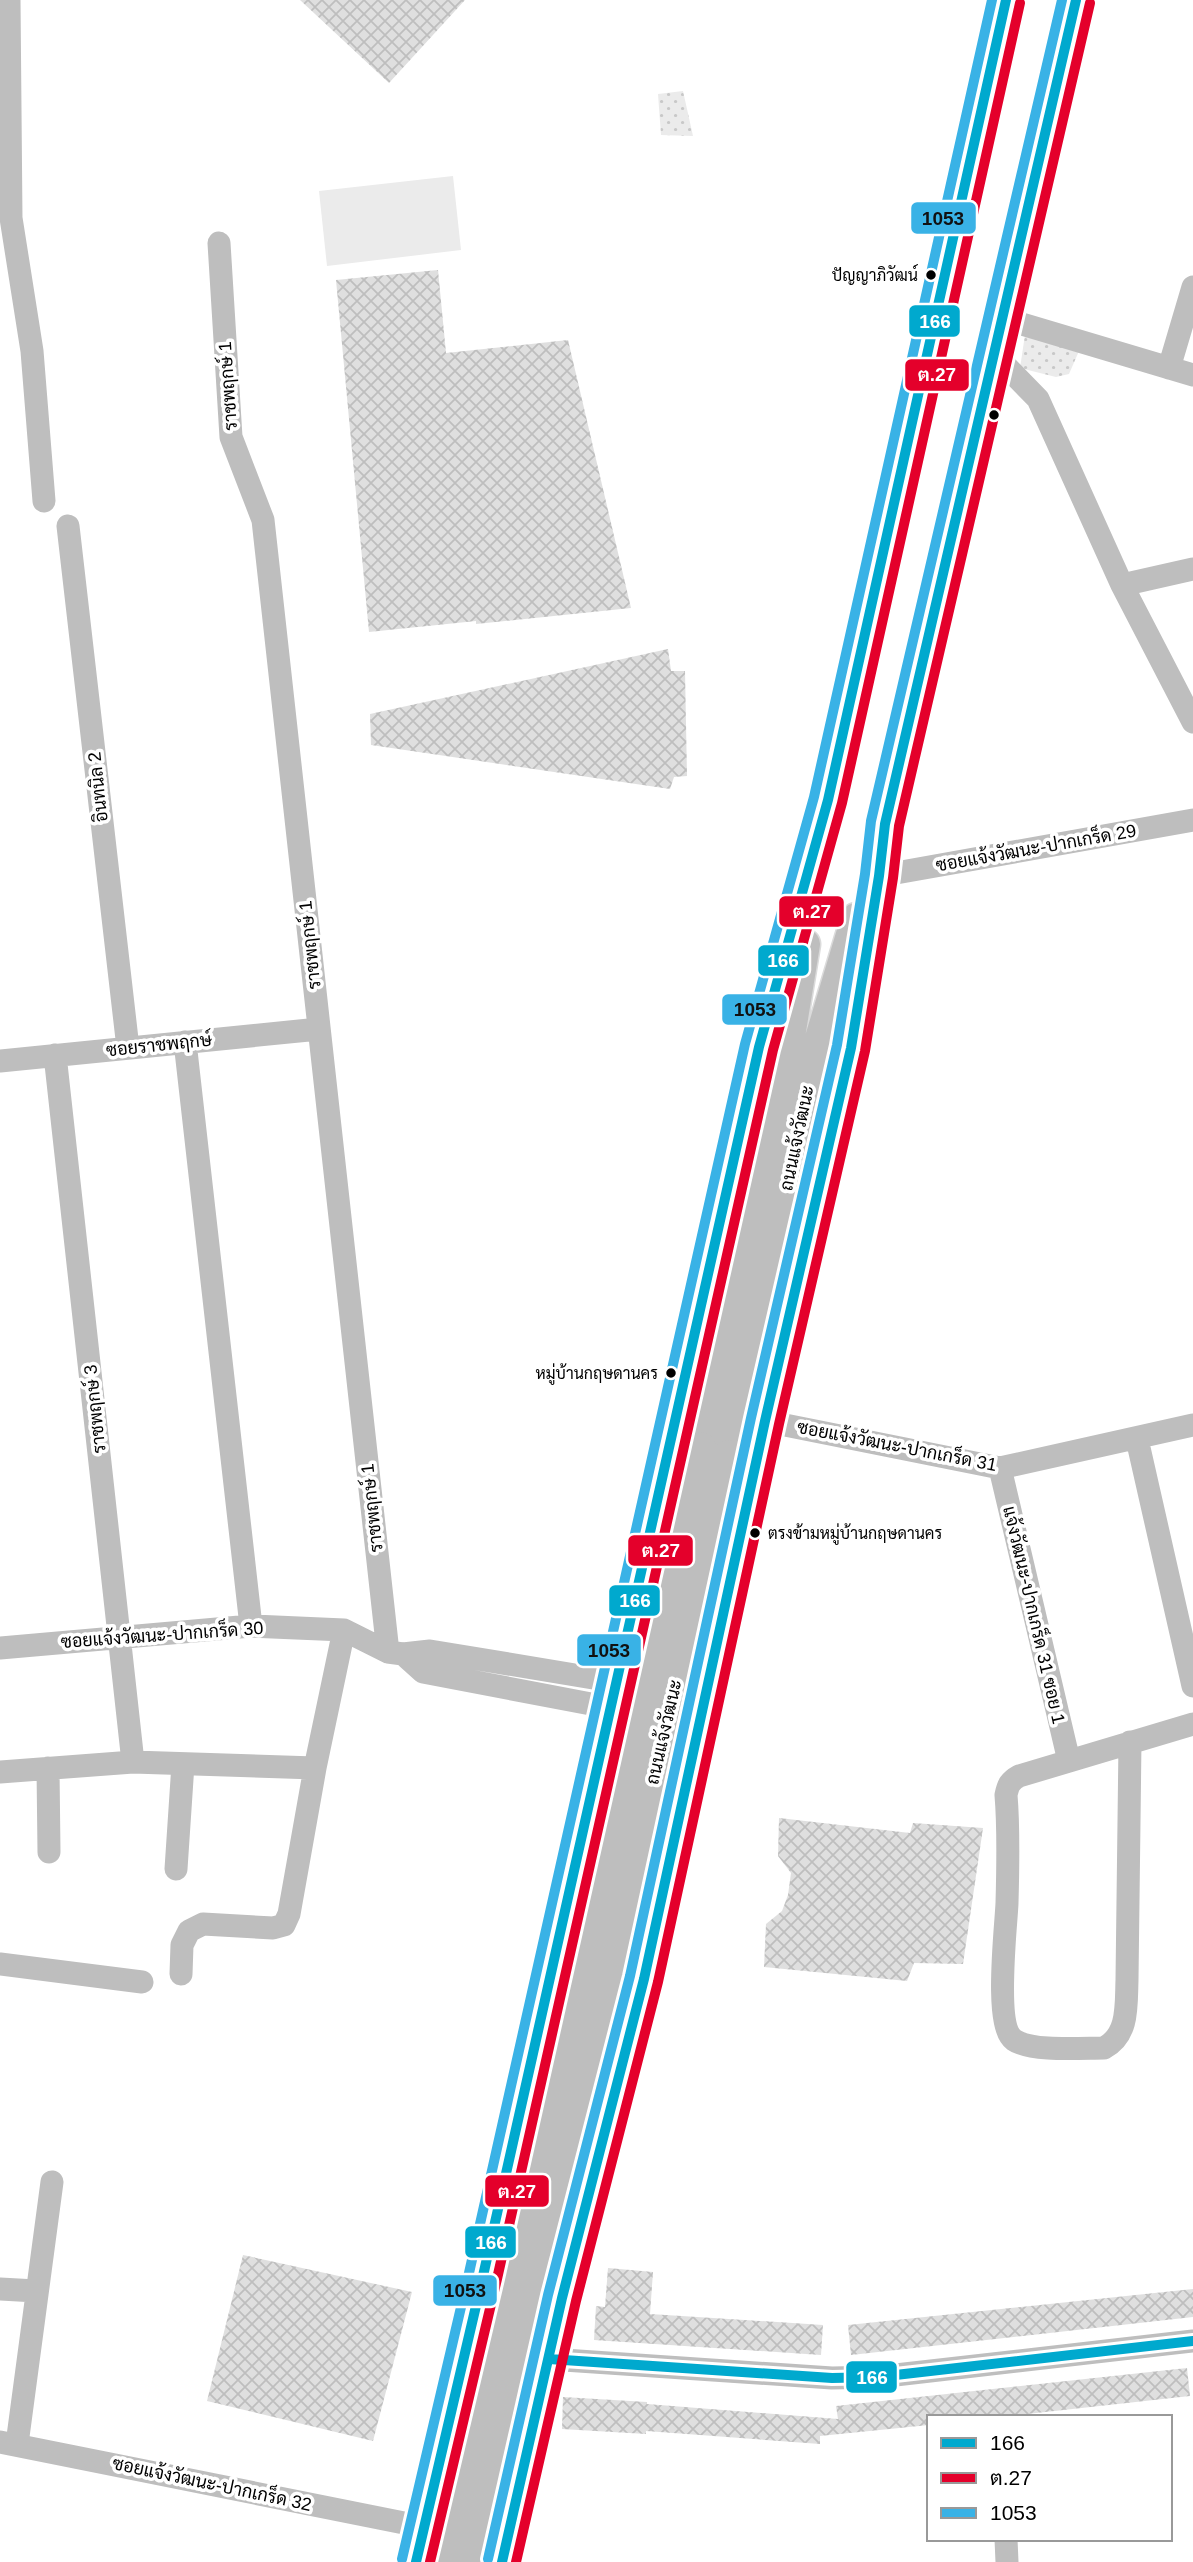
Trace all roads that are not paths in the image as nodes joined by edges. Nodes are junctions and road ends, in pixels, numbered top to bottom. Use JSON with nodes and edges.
{"nodes":[{"id":1,"x":9,"y":0,"type":"edge"},
{"id":2,"x":1006,"y":0,"type":"edge"},
{"id":3,"x":1076,"y":0,"type":"edge"},
{"id":4,"x":219,"y":243,"type":"dead end"},
{"id":5,"x":1193,"y":288,"type":"edge"},
{"id":6,"x":1002,"y":318,"type":"junction"},
{"id":7,"x":994,"y":354,"type":"junction"},
{"id":8,"x":1169,"y":368,"type":"junction"},
{"id":9,"x":1193,"y":376,"type":"edge"},
{"id":10,"x":44,"y":501,"type":"dead end"},
{"id":11,"x":68,"y":526,"type":"dead end"},
{"id":12,"x":1193,"y":569,"type":"edge"},
{"id":13,"x":1122,"y":584,"type":"junction"},
{"id":14,"x":1193,"y":722,"type":"edge"},
{"id":15,"x":828,"y":800,"type":"junction"},
{"id":16,"x":1193,"y":820,"type":"edge"},
{"id":17,"x":884,"y":824,"type":"junction"},
{"id":18,"x":879,"y":876,"type":"junction"},
{"id":19,"x":319,"y":1029,"type":"junction"},
{"id":20,"x":185,"y":1042,"type":"junction"},
{"id":21,"x":128,"y":1048,"type":"junction"},
{"id":22,"x":55,"y":1055,"type":"junction"},
{"id":23,"x":0,"y":1061,"type":"edge"},
{"id":24,"x":765,"y":1421,"type":"junction"},
{"id":25,"x":1193,"y":1425,"type":"edge"},
{"id":26,"x":1137,"y":1439,"type":"junction"},
{"id":27,"x":715,"y":1451,"type":"junction"},
{"id":28,"x":1000,"y":1468,"type":"junction"},
{"id":29,"x":251,"y":1626,"type":"junction"},
{"id":30,"x":344,"y":1630,"type":"junction"},
{"id":31,"x":121,"y":1638,"type":"junction"},
{"id":32,"x":0,"y":1648,"type":"edge"},
{"id":33,"x":396,"y":1653,"type":"junction"},
{"id":34,"x":1193,"y":1686,"type":"edge"},
{"id":35,"x":615,"y":1695,"type":"junction"},
{"id":36,"x":1193,"y":1724,"type":"edge"},
{"id":37,"x":1130,"y":1742,"type":"junction"},
{"id":38,"x":1069,"y":1761,"type":"junction"},
{"id":39,"x":133,"y":1762,"type":"junction"},
{"id":40,"x":183,"y":1764,"type":"junction"},
{"id":41,"x":48,"y":1768,"type":"junction"},
{"id":42,"x":315,"y":1768,"type":"junction"},
{"id":43,"x":0,"y":1772,"type":"edge"},
{"id":44,"x":49,"y":1852,"type":"dead end"},
{"id":45,"x":176,"y":1869,"type":"dead end"},
{"id":46,"x":555,"y":1959,"type":"junction"},
{"id":47,"x":0,"y":1964,"type":"edge"},
{"id":48,"x":181,"y":1974,"type":"dead end"},
{"id":49,"x":644,"y":1979,"type":"junction"},
{"id":50,"x":142,"y":1982,"type":"dead end"},
{"id":51,"x":52,"y":2182,"type":"dead end"},
{"id":52,"x":0,"y":2289,"type":"edge"},
{"id":53,"x":36,"y":2291,"type":"junction"},
{"id":54,"x":1193,"y":2341,"type":"edge"},
{"id":55,"x":465,"y":2350,"type":"junction"},
{"id":56,"x":549,"y":2359,"type":"junction"},
{"id":57,"x":8,"y":2443,"type":"edge"},
{"id":58,"x":424,"y":2527,"type":"junction"},
{"id":59,"x":1006,"y":2541,"type":"edge"},
{"id":60,"x":416,"y":2562,"type":"edge"},
{"id":61,"x":446,"y":2562,"type":"edge"},
{"id":62,"x":474,"y":2562,"type":"edge"},
{"id":63,"x":502,"y":2562,"type":"edge"},
{"id":64,"x":1007,"y":2562,"type":"edge"}],
"edges":[{"from":1,"to":10,"type":"street"},
{"from":2,"to":15,"type":"main road","name":"ถนนแจ้งวัฒนะ"},
{"from":3,"to":6,"type":"main road","name":"ถนนแจ้งวัฒนะ"},
{"from":4,"to":19,"type":"street","name":"ราชพฤกษ์ 1"},
{"from":5,"to":8,"type":"street"},
{"from":6,"to":7,"type":"main road","name":"ถนนแจ้งวัฒนะ"},
{"from":6,"to":8,"type":"street"},
{"from":7,"to":13,"type":"street"},
{"from":7,"to":17,"type":"main road","name":"ถนนแจ้งวัฒนะ"},
{"from":8,"to":9,"type":"street"},
{"from":11,"to":21,"type":"street","name":"อินทนิล 2"},
{"from":12,"to":13,"type":"street"},
{"from":13,"to":14,"type":"street"},
{"from":15,"to":27,"type":"main road","name":"ถนนแจ้งวัฒนะ"},
{"from":15,"to":35,"type":"main road","name":"ถนนแจ้งวัฒนะ"},
{"from":16,"to":18,"type":"street","name":"ซอยแจ้งวัฒนะ-ปากเกร็ด 29"},
{"from":17,"to":18,"type":"main road","name":"ถนนแจ้งวัฒนะ"},
{"from":17,"to":27,"type":"main road","name":"ถนนแจ้งวัฒนะ"},
{"from":18,"to":24,"type":"main road","name":"ถนนแจ้งวัฒนะ"},
{"from":19,"to":20,"type":"street","name":"ซอยราชพฤกษ์"},
{"from":19,"to":33,"type":"street","name":"ราชพฤกษ์ 1"},
{"from":20,"to":21,"type":"street","name":"ซอยราชพฤกษ์"},
{"from":20,"to":29,"type":"street"},
{"from":21,"to":22,"type":"street","name":"ซอยราชพฤกษ์"},
{"from":22,"to":23,"type":"street","name":"ซอยราชพฤกษ์"},
{"from":22,"to":31,"type":"street","name":"ราชพฤกษ์ 3"},
{"from":24,"to":28,"type":"street","name":"ซอยแจ้งวัฒนะ-ปากเกร็ด 31"},
{"from":24,"to":49,"type":"main road","name":"ถนนแจ้งวัฒนะ"},
{"from":25,"to":26,"type":"street","name":"ซอยแจ้งวัฒนะ-ปากเกร็ด 31"},
{"from":26,"to":28,"type":"street","name":"ซอยแจ้งวัฒนะ-ปากเกร็ด 31"},
{"from":26,"to":34,"type":"street"},
{"from":27,"to":61,"type":"main road","name":"ถนนแจ้งวัฒนะ","bridge":true},
{"from":27,"to":62,"type":"main road","name":"ถนนแจ้งวัฒนะ","bridge":true},
{"from":28,"to":38,"type":"street","name":"แจ้งวัฒนะ-ปากเกร็ด 31 ซอย 1"},
{"from":29,"to":30,"type":"street","name":"ซอยแจ้งวัฒนะ-ปากเกร็ด 30"},
{"from":29,"to":31,"type":"street","name":"ซอยแจ้งวัฒนะ-ปากเกร็ด 30"},
{"from":30,"to":33,"type":"street","name":"ซอยแจ้งวัฒนะ-ปากเกร็ด 30"},
{"from":30,"to":42,"type":"street"},
{"from":31,"to":32,"type":"street","name":"ซอยแจ้งวัฒนะ-ปากเกร็ด 30"},
{"from":31,"to":39,"type":"street","name":"ราชพฤกษ์ 3"},
{"from":33,"to":35,"type":"street","name":"ซอยแจ้งวัฒนะ-ปากเกร็ด 30"},
{"from":35,"to":46,"type":"main road","name":"ถนนแจ้งวัฒนะ"},
{"from":36,"to":37,"type":"street"},
{"from":37,"to":38,"type":"street"},
{"from":37,"to":38,"type":"street"},
{"from":39,"to":40,"type":"street"},
{"from":39,"to":41,"type":"street"},
{"from":40,"to":42,"type":"street"},
{"from":40,"to":45,"type":"street"},
{"from":41,"to":43,"type":"street"},
{"from":41,"to":44,"type":"street"},
{"from":42,"to":48,"type":"street"},
{"from":46,"to":49,"type":"main road"},
{"from":46,"to":55,"type":"main road","name":"ถนนแจ้งวัฒนะ"},
{"from":47,"to":50,"type":"street"},
{"from":49,"to":56,"type":"main road","name":"ถนนแจ้งวัฒนะ"},
{"from":51,"to":53,"type":"street"},
{"from":52,"to":53,"type":"street"},
{"from":53,"to":57,"type":"street"},
{"from":54,"to":56,"type":"street"},
{"from":55,"to":56,"type":"main road"},
{"from":55,"to":58,"type":"main road","name":"ถนนแจ้งวัฒนะ"},
{"from":56,"to":63,"type":"main road","name":"ถนนแจ้งวัฒนะ"},
{"from":57,"to":58,"type":"street","name":"ซอยแจ้งวัฒนะ-ปากเกร็ด 32"},
{"from":58,"to":60,"type":"main road","name":"ถนนแจ้งวัฒนะ"},
{"from":59,"to":64,"type":"street"}]}
